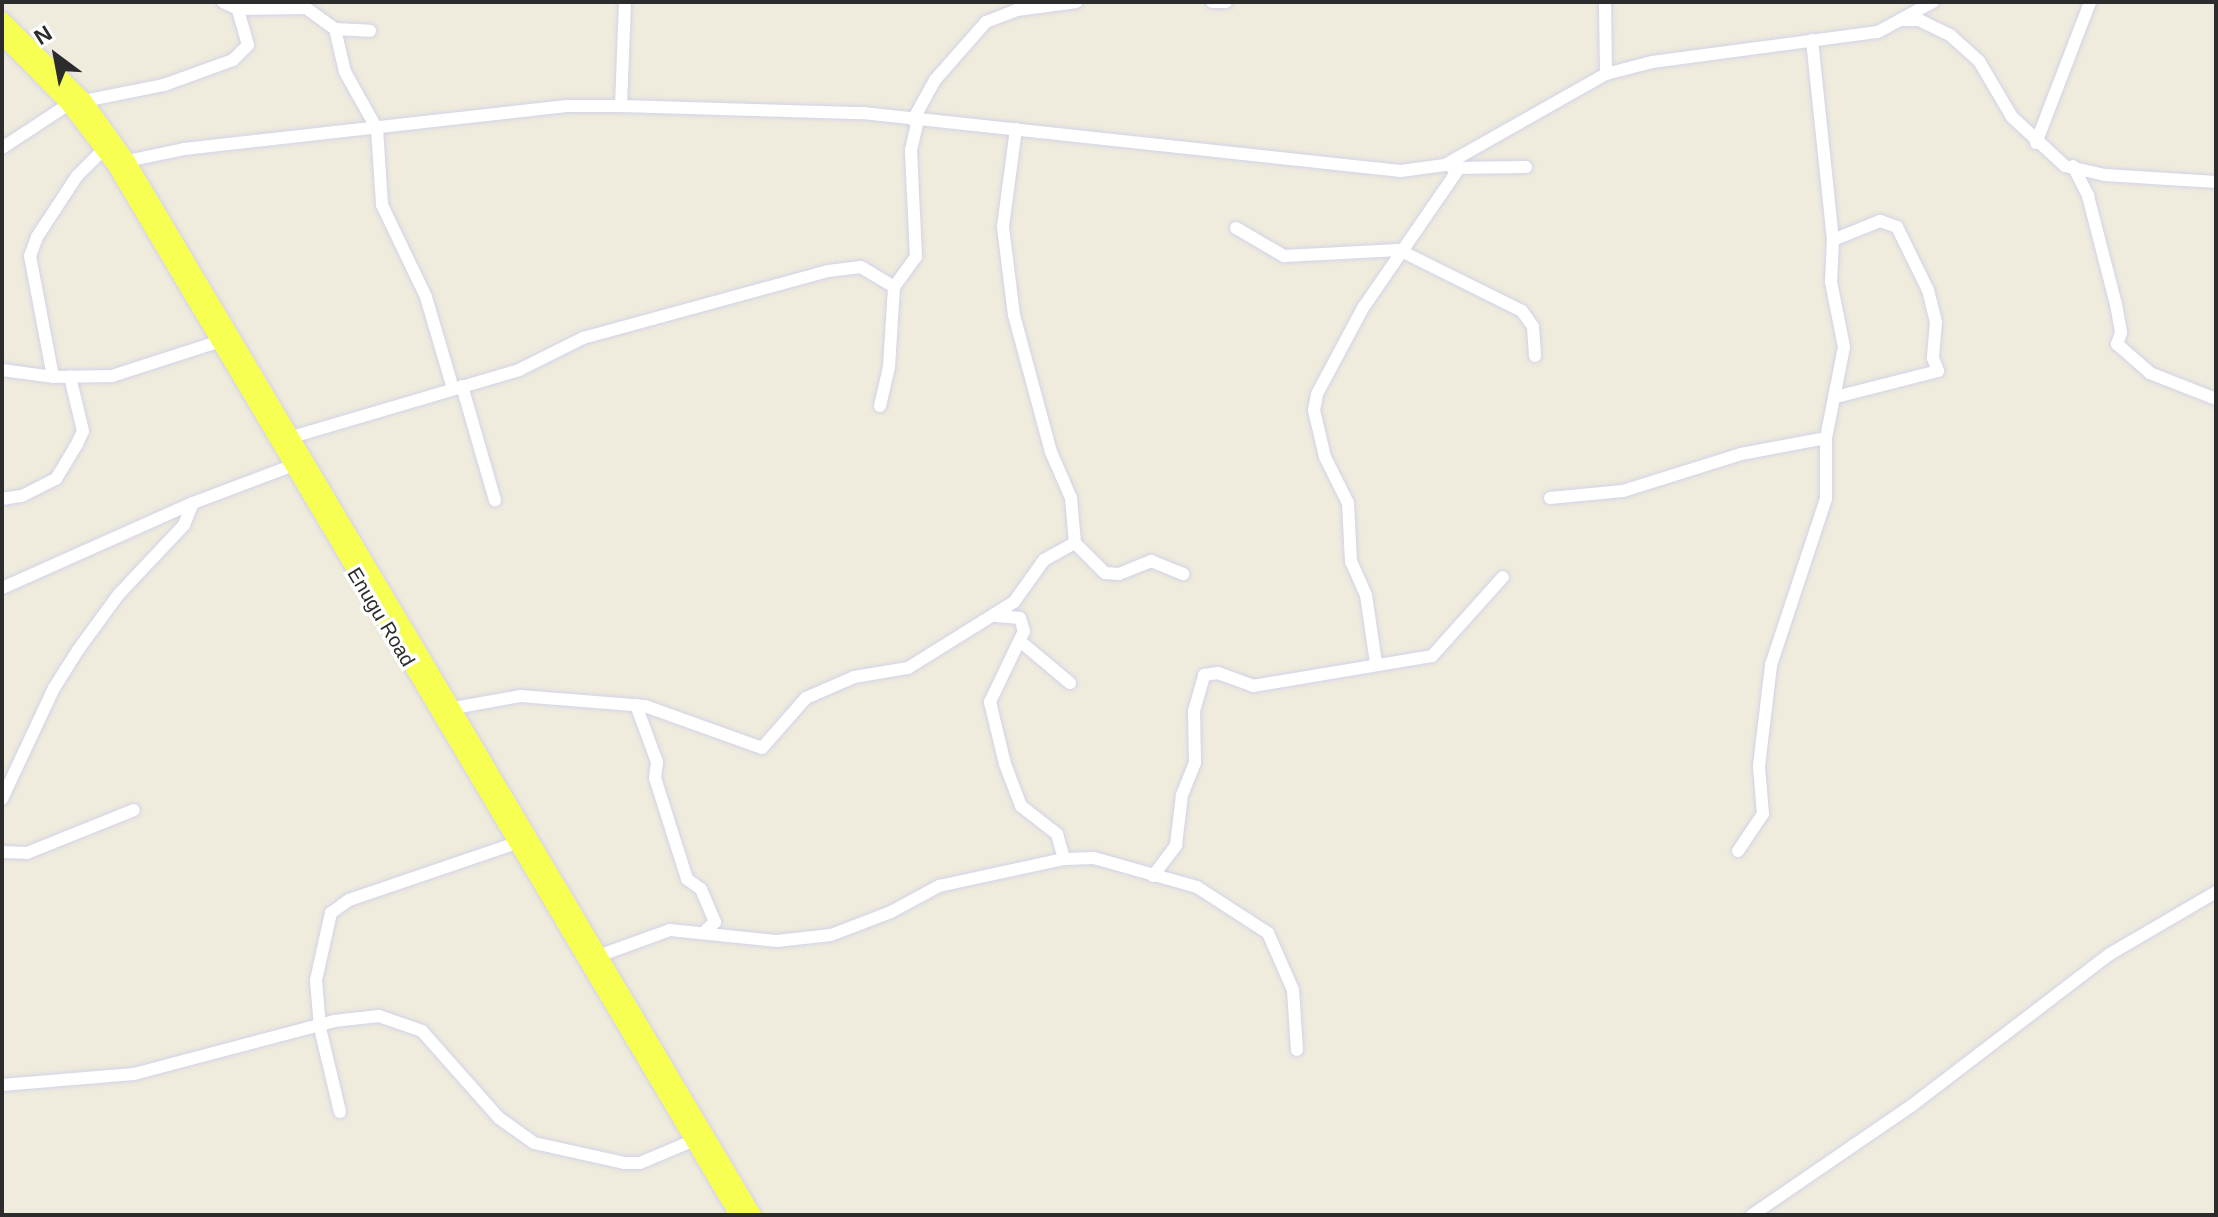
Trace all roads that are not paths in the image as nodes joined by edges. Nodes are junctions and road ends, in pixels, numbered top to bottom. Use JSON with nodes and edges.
{"nodes":[{"id":1,"x":223,"y":2,"type":"edge"},
{"id":2,"x":625,"y":2,"type":"edge"},
{"id":3,"x":1076,"y":2,"type":"edge"},
{"id":4,"x":1212,"y":2,"type":"edge"},
{"id":5,"x":1226,"y":2,"type":"edge"},
{"id":6,"x":1605,"y":2,"type":"edge"},
{"id":7,"x":1933,"y":2,"type":"edge"},
{"id":8,"x":2090,"y":2,"type":"edge"},
{"id":9,"x":238,"y":9,"type":"junction"},
{"id":10,"x":2,"y":20,"type":"edge"},
{"id":11,"x":1898,"y":21,"type":"junction"},
{"id":12,"x":335,"y":29,"type":"junction"},
{"id":13,"x":370,"y":31,"type":"dead end"},
{"id":14,"x":2,"y":36,"type":"edge"},
{"id":15,"x":1812,"y":40,"type":"junction"},
{"id":16,"x":1606,"y":74,"type":"junction"},
{"id":17,"x":77,"y":102,"type":"junction"},
{"id":18,"x":621,"y":106,"type":"junction"},
{"id":19,"x":916,"y":120,"type":"junction"},
{"id":20,"x":377,"y":129,"type":"junction"},
{"id":21,"x":1016,"y":129,"type":"junction"},
{"id":22,"x":2036,"y":143,"type":"junction"},
{"id":23,"x":3,"y":146,"type":"edge"},
{"id":24,"x":104,"y":149,"type":"junction"},
{"id":25,"x":127,"y":161,"type":"junction"},
{"id":26,"x":2073,"y":166,"type":"junction"},
{"id":27,"x":1526,"y":167,"type":"dead end"},
{"id":28,"x":1451,"y":168,"type":"junction"},
{"id":29,"x":2216,"y":182,"type":"edge"},
{"id":30,"x":1236,"y":228,"type":"dead end"},
{"id":31,"x":1833,"y":240,"type":"junction"},
{"id":32,"x":1399,"y":250,"type":"junction"},
{"id":33,"x":894,"y":287,"type":"junction"},
{"id":34,"x":217,"y":342,"type":"junction"},
{"id":35,"x":1535,"y":356,"type":"dead end"},
{"id":36,"x":2,"y":370,"type":"edge"},
{"id":37,"x":53,"y":377,"type":"junction"},
{"id":38,"x":70,"y":377,"type":"junction"},
{"id":39,"x":457,"y":387,"type":"junction"},
{"id":40,"x":1836,"y":397,"type":"junction"},
{"id":41,"x":2216,"y":399,"type":"edge"},
{"id":42,"x":880,"y":406,"type":"dead end"},
{"id":43,"x":292,"y":437,"type":"junction"},
{"id":44,"x":1826,"y":438,"type":"junction"},
{"id":45,"x":291,"y":466,"type":"junction"},
{"id":46,"x":1550,"y":498,"type":"dead end"},
{"id":47,"x":2,"y":499,"type":"edge"},
{"id":48,"x":495,"y":500,"type":"dead end"},
{"id":49,"x":193,"y":503,"type":"junction"},
{"id":50,"x":1075,"y":543,"type":"junction"},
{"id":51,"x":1184,"y":574,"type":"dead end"},
{"id":52,"x":1503,"y":577,"type":"dead end"},
{"id":53,"x":2,"y":588,"type":"edge"},
{"id":54,"x":990,"y":618,"type":"junction"},
{"id":55,"x":1021,"y":642,"type":"junction"},
{"id":56,"x":1376,"y":663,"type":"junction"},
{"id":57,"x":1070,"y":683,"type":"dead end"},
{"id":58,"x":636,"y":705,"type":"junction"},
{"id":59,"x":454,"y":708,"type":"junction"},
{"id":60,"x":2,"y":799,"type":"edge"},
{"id":61,"x":134,"y":810,"type":"dead end"},
{"id":62,"x":516,"y":843,"type":"junction"},
{"id":63,"x":1738,"y":851,"type":"dead end"},
{"id":64,"x":2,"y":852,"type":"edge"},
{"id":65,"x":1064,"y":859,"type":"junction"},
{"id":66,"x":1153,"y":876,"type":"junction"},
{"id":67,"x":2216,"y":892,"type":"edge"},
{"id":68,"x":706,"y":930,"type":"junction"},
{"id":69,"x":601,"y":955,"type":"junction"},
{"id":70,"x":320,"y":1028,"type":"junction"},
{"id":71,"x":1297,"y":1050,"type":"dead end"},
{"id":72,"x":2,"y":1085,"type":"edge"},
{"id":73,"x":340,"y":1112,"type":"dead end"},
{"id":74,"x":692,"y":1141,"type":"junction"},
{"id":75,"x":738,"y":1215,"type":"edge"},
{"id":76,"x":753,"y":1215,"type":"edge"},
{"id":77,"x":1752,"y":1215,"type":"edge"}],
"edges":[{"from":1,"to":9,"type":"street"},
{"from":2,"to":18,"type":"street"},
{"from":3,"to":19,"type":"street"},
{"from":4,"to":5,"type":"street"},
{"from":6,"to":16,"type":"street"},
{"from":7,"to":11,"type":"street"},
{"from":8,"to":22,"type":"street"},
{"from":9,"to":12,"type":"street"},
{"from":9,"to":17,"type":"street"},
{"from":10,"to":17,"type":"main road"},
{"from":11,"to":15,"type":"street"},
{"from":11,"to":22,"type":"street"},
{"from":12,"to":13,"type":"street"},
{"from":12,"to":20,"type":"street"},
{"from":14,"to":17,"type":"main road","name":"Enugu Road"},
{"from":15,"to":16,"type":"street"},
{"from":15,"to":31,"type":"street"},
{"from":16,"to":28,"type":"street"},
{"from":17,"to":23,"type":"street"},
{"from":17,"to":24,"type":"main road","name":"Enugu Road"},
{"from":17,"to":25,"type":"main road"},
{"from":18,"to":19,"type":"street"},
{"from":18,"to":20,"type":"street"},
{"from":19,"to":21,"type":"street"},
{"from":19,"to":33,"type":"street"},
{"from":20,"to":25,"type":"street"},
{"from":20,"to":39,"type":"street"},
{"from":21,"to":28,"type":"street"},
{"from":21,"to":50,"type":"street"},
{"from":22,"to":26,"type":"street"},
{"from":24,"to":34,"type":"main road","name":"Enugu Road"},
{"from":24,"to":37,"type":"street"},
{"from":25,"to":43,"type":"main road"},
{"from":26,"to":29,"type":"street"},
{"from":26,"to":41,"type":"street"},
{"from":27,"to":28,"type":"street"},
{"from":28,"to":32,"type":"street"},
{"from":30,"to":32,"type":"street"},
{"from":31,"to":40,"type":"street"},
{"from":31,"to":40,"type":"street"},
{"from":32,"to":35,"type":"street"},
{"from":32,"to":56,"type":"street"},
{"from":33,"to":39,"type":"street"},
{"from":33,"to":42,"type":"street"},
{"from":34,"to":38,"type":"street"},
{"from":34,"to":45,"type":"main road","name":"Enugu Road"},
{"from":36,"to":37,"type":"street"},
{"from":37,"to":38,"type":"street"},
{"from":38,"to":47,"type":"street"},
{"from":39,"to":43,"type":"street"},
{"from":39,"to":48,"type":"street"},
{"from":40,"to":44,"type":"street"},
{"from":43,"to":59,"type":"main road"},
{"from":44,"to":46,"type":"street"},
{"from":44,"to":63,"type":"street"},
{"from":45,"to":49,"type":"street"},
{"from":45,"to":62,"type":"main road","name":"Enugu Road"},
{"from":49,"to":53,"type":"street"},
{"from":49,"to":60,"type":"street"},
{"from":50,"to":51,"type":"street"},
{"from":50,"to":54,"type":"street"},
{"from":52,"to":56,"type":"street"},
{"from":54,"to":55,"type":"street"},
{"from":54,"to":58,"type":"street"},
{"from":55,"to":57,"type":"street"},
{"from":55,"to":65,"type":"street"},
{"from":56,"to":66,"type":"street"},
{"from":58,"to":59,"type":"street"},
{"from":58,"to":68,"type":"street"},
{"from":59,"to":69,"type":"main road"},
{"from":61,"to":64,"type":"street"},
{"from":62,"to":70,"type":"street"},
{"from":62,"to":74,"type":"main road","name":"Enugu Road"},
{"from":65,"to":66,"type":"street"},
{"from":65,"to":68,"type":"street"},
{"from":66,"to":71,"type":"street"},
{"from":67,"to":77,"type":"street"},
{"from":68,"to":69,"type":"street"},
{"from":69,"to":76,"type":"main road"},
{"from":70,"to":72,"type":"street"},
{"from":70,"to":73,"type":"street"},
{"from":70,"to":74,"type":"street"},
{"from":74,"to":75,"type":"main road","name":"Enugu Road"}]}
